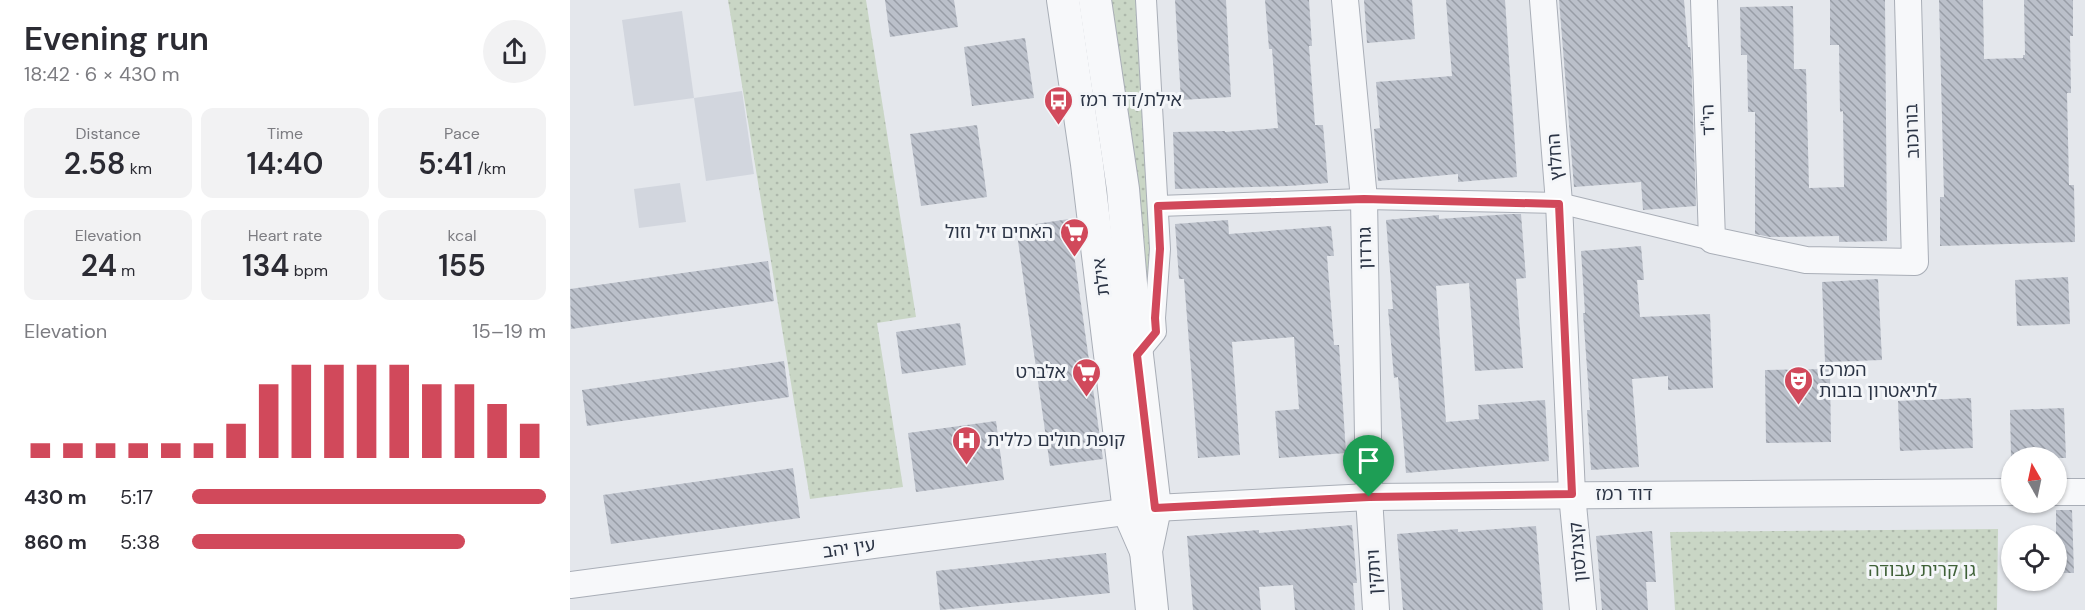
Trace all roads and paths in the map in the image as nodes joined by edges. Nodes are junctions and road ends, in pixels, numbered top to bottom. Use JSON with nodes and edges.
{"nodes":[{"id":1,"x":1063,"y":0,"type":"edge"},
{"id":2,"x":1095,"y":0,"type":"edge"},
{"id":3,"x":1146,"y":0,"type":"edge"},
{"id":4,"x":1345,"y":0,"type":"edge"},
{"id":5,"x":1543,"y":0,"type":"edge"},
{"id":6,"x":1704,"y":0,"type":"edge"},
{"id":7,"x":1908,"y":0,"type":"edge"},
{"id":8,"x":1364,"y":199,"type":"junction"},
{"id":9,"x":1559,"y":204,"type":"junction"},
{"id":10,"x":1158,"y":206,"type":"junction"},
{"id":11,"x":1712,"y":240,"type":"junction"},
{"id":12,"x":1137,"y":355,"type":"junction"},
{"id":13,"x":2001,"y":492,"type":"edge"},
{"id":14,"x":2067,"y":492,"type":"edge"},
{"id":15,"x":2085,"y":492,"type":"edge"},
{"id":16,"x":1572,"y":494,"type":"junction"},
{"id":17,"x":1369,"y":497,"type":"junction"},
{"id":18,"x":1142,"y":510,"type":"junction"},
{"id":19,"x":570,"y":585,"type":"edge"},
{"id":20,"x":1152,"y":610,"type":"edge"},
{"id":21,"x":1376,"y":610,"type":"edge"},
{"id":22,"x":1583,"y":610,"type":"edge"}],
"edges":[{"from":1,"to":18,"type":"street","name":"אילת"},
{"from":2,"to":12,"type":"street","name":"אילת"},
{"from":3,"to":10,"type":"street"},
{"from":4,"to":8,"type":"street","name":"גורדון"},
{"from":5,"to":9,"type":"street","name":"החלוץ"},
{"from":6,"to":11,"type":"street","name":"הי\"ד"},
{"from":7,"to":11,"type":"street","name":"בורוכוב"},
{"from":8,"to":9,"type":"street"},
{"from":8,"to":10,"type":"street"},
{"from":8,"to":17,"type":"street","name":"גורדון"},
{"from":9,"to":11,"type":"street"},
{"from":9,"to":16,"type":"street","name":"החלוץ"},
{"from":10,"to":12,"type":"street"},
{"from":12,"to":18,"type":"street","name":"אילת"},
{"from":13,"to":16,"type":"street","name":"דוד רמז"},
{"from":14,"to":15,"type":"street"},
{"from":16,"to":17,"type":"street","name":"דוד רמז"},
{"from":16,"to":22,"type":"street","name":"קצנלסון"},
{"from":17,"to":18,"type":"street","name":"דוד רמז"},
{"from":17,"to":21,"type":"street","name":"ויתקין"},
{"from":18,"to":19,"type":"street","name":"עין יהב"},
{"from":18,"to":20,"type":"street","name":"אילת"}]}
